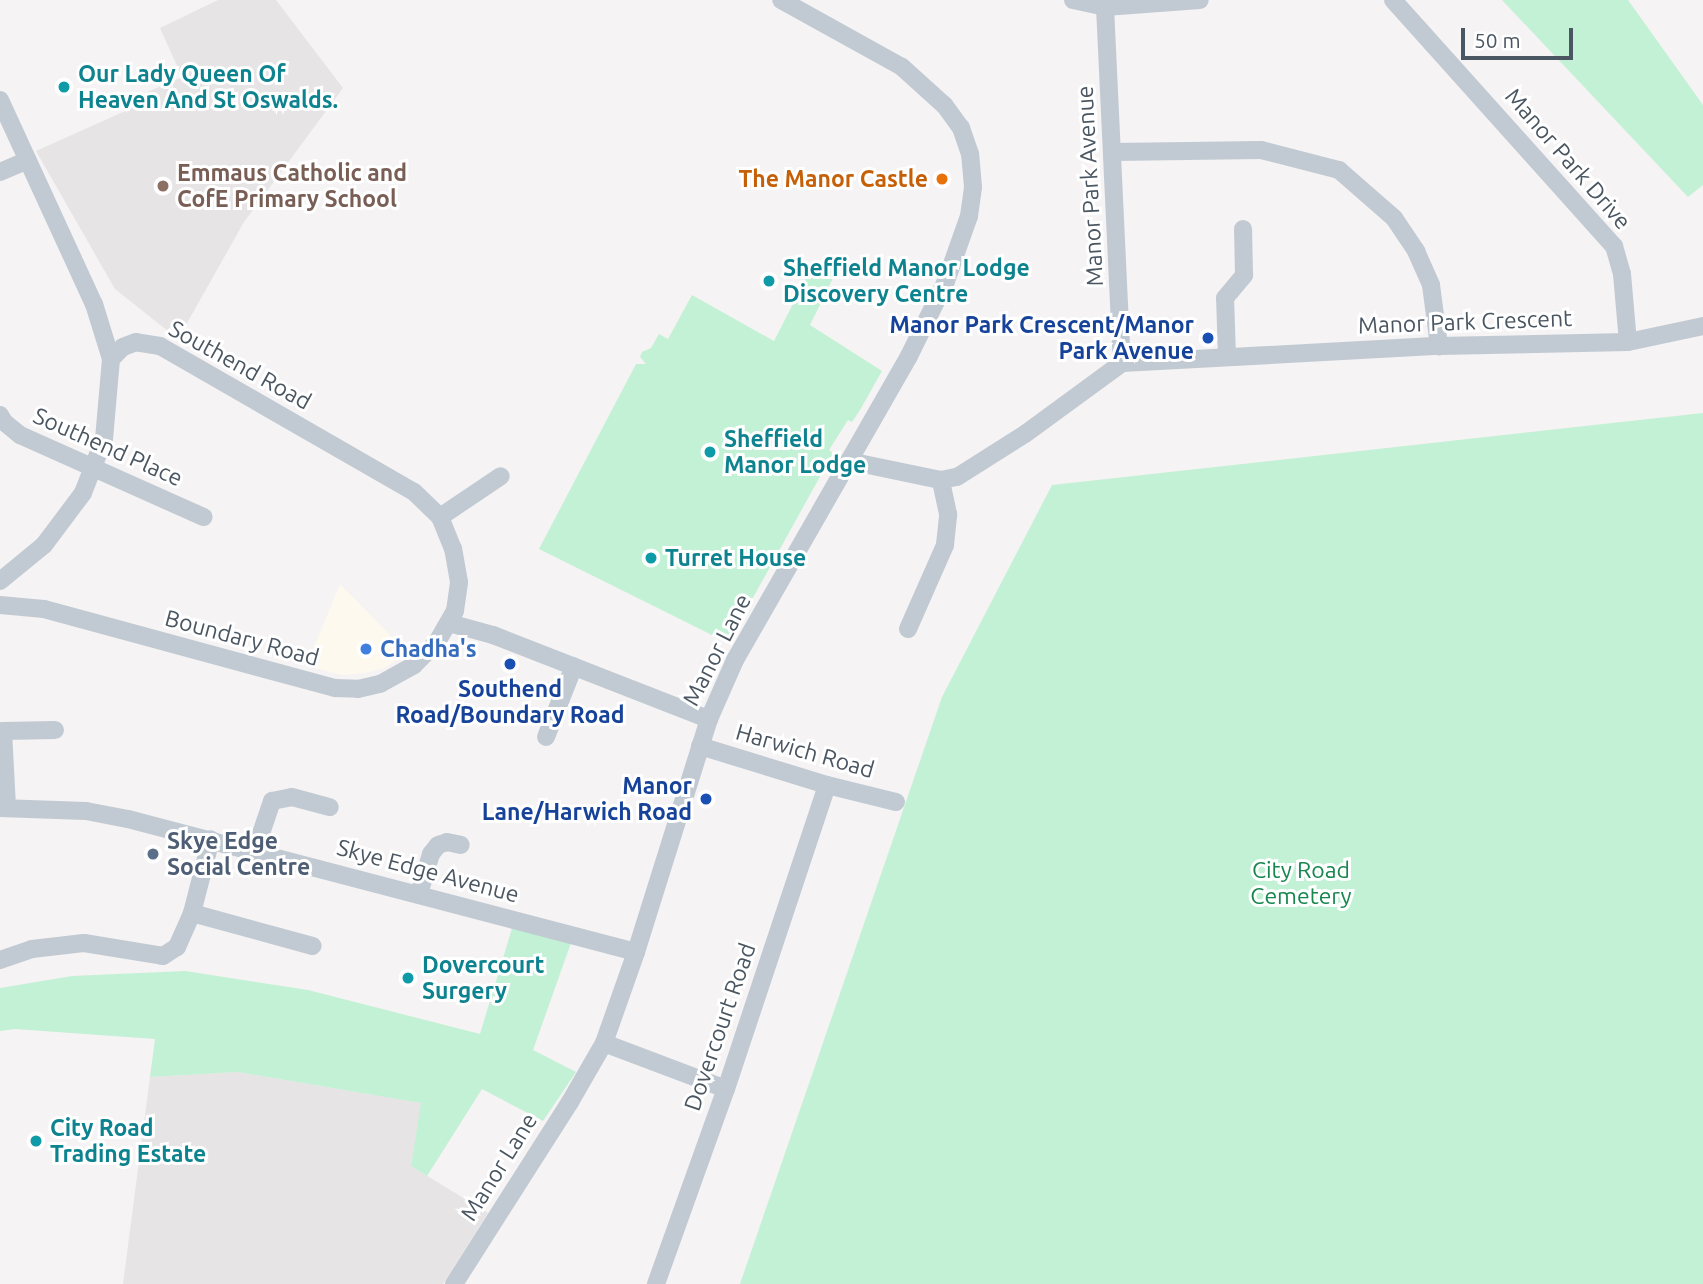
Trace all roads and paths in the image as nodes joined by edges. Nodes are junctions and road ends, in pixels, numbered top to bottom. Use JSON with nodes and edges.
{"nodes":[{"id":1,"x":781,"y":0,"type":"edge"},
{"id":2,"x":1073,"y":0,"type":"edge"},
{"id":3,"x":1200,"y":0,"type":"edge"},
{"id":4,"x":1393,"y":0,"type":"edge"},
{"id":5,"x":1105,"y":7,"type":"junction"},
{"id":6,"x":0,"y":100,"type":"edge"},
{"id":7,"x":1113,"y":152,"type":"junction"},
{"id":8,"x":28,"y":160,"type":"junction"},
{"id":9,"x":0,"y":172,"type":"edge"},
{"id":10,"x":1243,"y":229,"type":"dead end"},
{"id":11,"x":1703,"y":326,"type":"edge"},
{"id":12,"x":1629,"y":342,"type":"junction"},
{"id":13,"x":1439,"y":346,"type":"junction"},
{"id":14,"x":1227,"y":357,"type":"junction"},
{"id":15,"x":111,"y":359,"type":"junction"},
{"id":16,"x":1122,"y":363,"type":"junction"},
{"id":17,"x":0,"y":415,"type":"edge"},
{"id":18,"x":849,"y":461,"type":"junction"},
{"id":19,"x":94,"y":469,"type":"junction"},
{"id":20,"x":501,"y":477,"type":"dead end"},
{"id":21,"x":941,"y":480,"type":"junction"},
{"id":22,"x":203,"y":517,"type":"dead end"},
{"id":23,"x":440,"y":517,"type":"junction"},
{"id":24,"x":0,"y":580,"type":"edge"},
{"id":25,"x":0,"y":605,"type":"edge"},
{"id":26,"x":449,"y":623,"type":"junction"},
{"id":27,"x":908,"y":629,"type":"dead end"},
{"id":28,"x":574,"y":666,"type":"junction"},
{"id":29,"x":709,"y":719,"type":"junction"},
{"id":30,"x":55,"y":730,"type":"dead end"},
{"id":31,"x":546,"y":737,"type":"dead end"},
{"id":32,"x":700,"y":746,"type":"junction"},
{"id":33,"x":827,"y":785,"type":"junction"},
{"id":34,"x":895,"y":802,"type":"dead end"},
{"id":35,"x":4,"y":807,"type":"edge"},
{"id":36,"x":330,"y":807,"type":"dead end"},
{"id":37,"x":211,"y":839,"type":"junction"},
{"id":38,"x":461,"y":845,"type":"dead end"},
{"id":39,"x":255,"y":850,"type":"junction"},
{"id":40,"x":419,"y":894,"type":"junction"},
{"id":41,"x":192,"y":913,"type":"junction"},
{"id":42,"x":313,"y":946,"type":"dead end"},
{"id":43,"x":636,"y":952,"type":"junction"},
{"id":44,"x":0,"y":960,"type":"edge"},
{"id":45,"x":604,"y":1043,"type":"junction"},
{"id":46,"x":726,"y":1088,"type":"junction"},
{"id":47,"x":454,"y":1284,"type":"edge"},
{"id":48,"x":656,"y":1284,"type":"edge"}],
"edges":[{"from":1,"to":18,"type":"street","name":"Manor Lane"},
{"from":2,"to":5,"type":"street"},
{"from":3,"to":5,"type":"street"},
{"from":4,"to":12,"type":"street","name":"Manor Park Drive"},
{"from":5,"to":7,"type":"street","name":"Manor Park Avenue"},
{"from":6,"to":8,"type":"street"},
{"from":7,"to":13,"type":"street"},
{"from":7,"to":16,"type":"street","name":"Manor Park Avenue"},
{"from":8,"to":9,"type":"street"},
{"from":8,"to":15,"type":"street"},
{"from":10,"to":14,"type":"street"},
{"from":11,"to":12,"type":"street","name":"Manor Park Crescent"},
{"from":12,"to":13,"type":"street","name":"Manor Park Crescent"},
{"from":13,"to":14,"type":"street","name":"Manor Park Crescent"},
{"from":14,"to":16,"type":"street","name":"Manor Park Crescent"},
{"from":15,"to":19,"type":"street"},
{"from":15,"to":23,"type":"street","name":"Southend Road"},
{"from":16,"to":21,"type":"street"},
{"from":17,"to":19,"type":"street","name":"Southend Place"},
{"from":18,"to":21,"type":"street"},
{"from":18,"to":29,"type":"street","name":"Manor Lane"},
{"from":19,"to":22,"type":"street","name":"Southend Place"},
{"from":19,"to":24,"type":"street"},
{"from":20,"to":23,"type":"street"},
{"from":21,"to":27,"type":"street"},
{"from":23,"to":26,"type":"street","name":"Southend Road"},
{"from":25,"to":26,"type":"street","name":"Boundary Road"},
{"from":26,"to":28,"type":"street"},
{"from":28,"to":29,"type":"street"},
{"from":28,"to":31,"type":"street"},
{"from":29,"to":32,"type":"street","name":"Manor Lane"},
{"from":30,"to":35,"type":"street"},
{"from":32,"to":33,"type":"street","name":"Harwich Road"},
{"from":32,"to":43,"type":"street","name":"Manor Lane"},
{"from":33,"to":34,"type":"street","name":"Harwich Road"},
{"from":33,"to":46,"type":"street","name":"Dovercourt Road"},
{"from":35,"to":37,"type":"street","name":"Skye Edge Avenue"},
{"from":36,"to":39,"type":"street"},
{"from":37,"to":39,"type":"street","name":"Skye Edge Avenue"},
{"from":37,"to":41,"type":"street"},
{"from":38,"to":40,"type":"street"},
{"from":39,"to":40,"type":"street","name":"Skye Edge Avenue"},
{"from":40,"to":43,"type":"street","name":"Skye Edge Avenue"},
{"from":41,"to":42,"type":"street"},
{"from":41,"to":44,"type":"street"},
{"from":43,"to":45,"type":"street","name":"Manor Lane"},
{"from":45,"to":46,"type":"street"},
{"from":45,"to":47,"type":"street","name":"Manor Lane"},
{"from":46,"to":48,"type":"street","name":"Dovercourt Road"}]}
